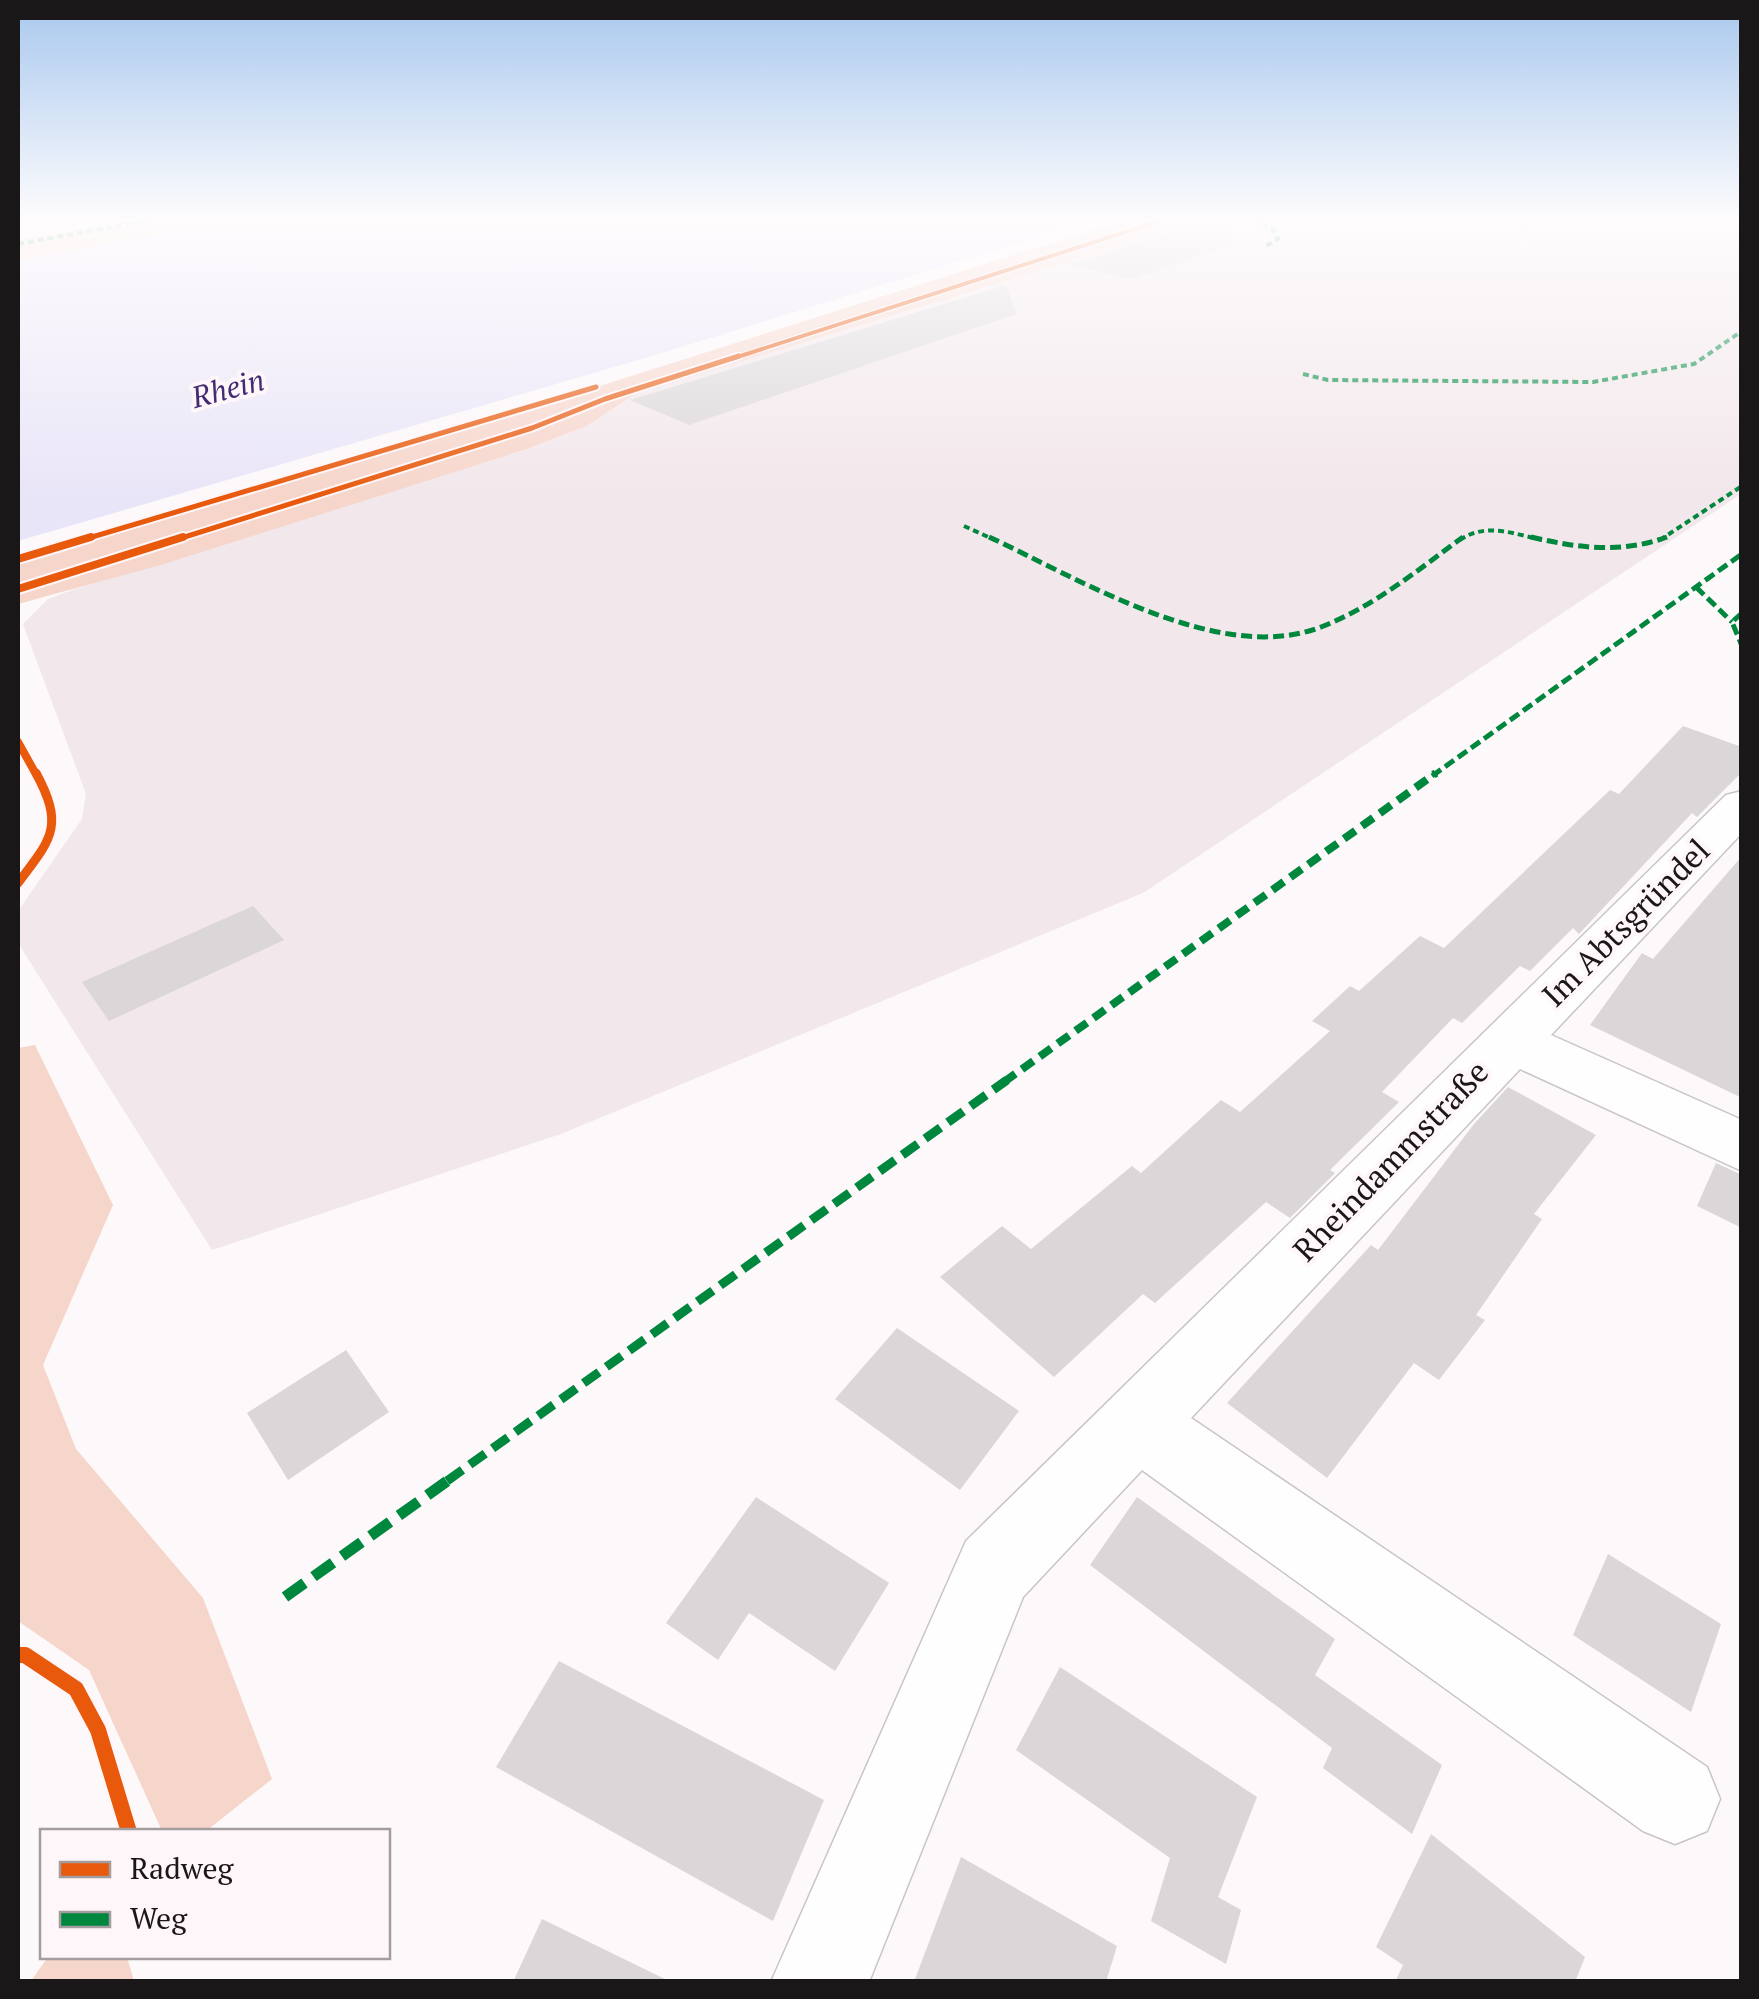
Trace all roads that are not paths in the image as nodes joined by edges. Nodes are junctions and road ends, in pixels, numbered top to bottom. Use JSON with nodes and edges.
{"nodes":[{"id":1,"x":1742,"y":806,"type":"edge"},
{"id":2,"x":1510,"y":1040,"type":"junction"},
{"id":3,"x":1742,"y":1146,"type":"edge"},
{"id":4,"x":1136,"y":1422,"type":"junction"},
{"id":5,"x":1675,"y":1798,"type":"dead end"},
{"id":6,"x":820,"y":1982,"type":"edge"}],
"edges":[{"from":1,"to":2,"type":"street","name":"Im Abtsgründel"},
{"from":2,"to":3,"type":"street","name":"Rheindammstraße"},
{"from":2,"to":4,"type":"street","name":"Rheindammstraße"},
{"from":4,"to":5,"type":"street"},
{"from":4,"to":6,"type":"street","name":"Rheindammstraße"}]}
